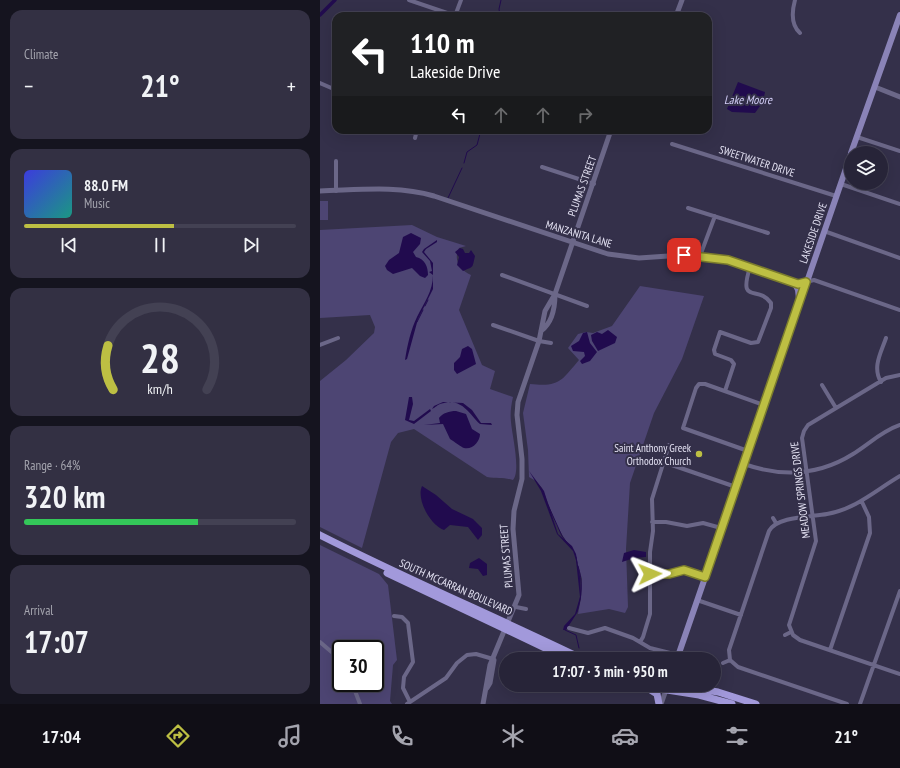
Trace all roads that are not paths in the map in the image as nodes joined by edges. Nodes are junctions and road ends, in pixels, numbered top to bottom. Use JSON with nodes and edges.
{"nodes":[{"id":1,"x":410,"y":0,"type":"edge"},
{"id":2,"x":461,"y":0,"type":"edge"},
{"id":3,"x":682,"y":0,"type":"edge"},
{"id":4,"x":795,"y":0,"type":"edge"},
{"id":5,"x":444,"y":12,"type":"edge"},
{"id":6,"x":457,"y":12,"type":"edge"},
{"id":7,"x":678,"y":12,"type":"edge"},
{"id":8,"x":900,"y":15,"type":"edge"},
{"id":9,"x":800,"y":33,"type":"dead end"},
{"id":10,"x":320,"y":83,"type":"edge"},
{"id":11,"x":875,"y":87,"type":"junction"},
{"id":12,"x":332,"y":88,"type":"edge"},
{"id":13,"x":900,"y":97,"type":"edge"},
{"id":14,"x":416,"y":134,"type":"edge"},
{"id":15,"x":611,"y":134,"type":"edge"},
{"id":16,"x":857,"y":137,"type":"junction"},
{"id":17,"x":415,"y":138,"type":"dead end"},
{"id":18,"x":672,"y":144,"type":"dead end"},
{"id":19,"x":854,"y":146,"type":"edge"},
{"id":20,"x":900,"y":151,"type":"edge"},
{"id":21,"x":336,"y":161,"type":"dead end"},
{"id":22,"x":542,"y":167,"type":"dead end"},
{"id":23,"x":844,"y":175,"type":"edge"},
{"id":24,"x":594,"y":184,"type":"junction"},
{"id":25,"x":841,"y":184,"type":"junction"},
{"id":26,"x":320,"y":191,"type":"edge"},
{"id":27,"x":336,"y":191,"type":"junction"},
{"id":28,"x":836,"y":196,"type":"junction"},
{"id":29,"x":900,"y":204,"type":"edge"},
{"id":30,"x":688,"y":208,"type":"dead end"},
{"id":31,"x":715,"y":216,"type":"junction"},
{"id":32,"x":824,"y":231,"type":"junction"},
{"id":33,"x":768,"y":233,"type":"dead end"},
{"id":34,"x":573,"y":243,"type":"junction"},
{"id":35,"x":700,"y":256,"type":"junction"},
{"id":36,"x":900,"y":258,"type":"edge"},
{"id":37,"x":750,"y":267,"type":"junction"},
{"id":38,"x":502,"y":275,"type":"dead end"},
{"id":39,"x":794,"y":282,"type":"junction"},
{"id":40,"x":806,"y":282,"type":"junction"},
{"id":41,"x":555,"y":294,"type":"junction"},
{"id":42,"x":800,"y":300,"type":"junction"},
{"id":43,"x":587,"y":306,"type":"dead end"},
{"id":44,"x":900,"y":310,"type":"edge"},
{"id":45,"x":493,"y":325,"type":"dead end"},
{"id":46,"x":338,"y":338,"type":"dead end"},
{"id":47,"x":886,"y":338,"type":"dead end"},
{"id":48,"x":539,"y":341,"type":"junction"},
{"id":49,"x":551,"y":343,"type":"dead end"},
{"id":50,"x":320,"y":345,"type":"edge"},
{"id":51,"x":900,"y":375,"type":"edge"},
{"id":52,"x":881,"y":382,"type":"junction"},
{"id":53,"x":822,"y":385,"type":"dead end"},
{"id":54,"x":725,"y":391,"type":"junction"},
{"id":55,"x":764,"y":405,"type":"junction"},
{"id":56,"x":836,"y":408,"type":"junction"},
{"id":57,"x":900,"y":425,"type":"edge"},
{"id":58,"x":669,"y":445,"type":"dead end"},
{"id":59,"x":748,"y":451,"type":"junction"},
{"id":60,"x":663,"y":462,"type":"junction"},
{"id":61,"x":744,"y":464,"type":"junction"},
{"id":62,"x":807,"y":471,"type":"junction"},
{"id":63,"x":900,"y":476,"type":"edge"},
{"id":64,"x":736,"y":487,"type":"junction"},
{"id":65,"x":862,"y":502,"type":"junction"},
{"id":66,"x":814,"y":516,"type":"junction"},
{"id":67,"x":773,"y":518,"type":"dead end"},
{"id":68,"x":652,"y":522,"type":"junction"},
{"id":69,"x":776,"y":523,"type":"junction"},
{"id":70,"x":721,"y":528,"type":"junction"},
{"id":71,"x":320,"y":535,"type":"edge"},
{"id":72,"x":320,"y":541,"type":"edge"},
{"id":73,"x":650,"y":574,"type":"junction"},
{"id":74,"x":705,"y":577,"type":"junction"},
{"id":75,"x":900,"y":591,"type":"edge"},
{"id":76,"x":697,"y":600,"type":"junction"},
{"id":77,"x":516,"y":607,"type":"junction"},
{"id":78,"x":526,"y":609,"type":"dead end"},
{"id":79,"x":741,"y":615,"type":"junction"},
{"id":80,"x":394,"y":616,"type":"dead end"},
{"id":81,"x":507,"y":626,"type":"junction"},
{"id":82,"x":569,"y":628,"type":"dead end"},
{"id":83,"x":791,"y":632,"type":"junction"},
{"id":84,"x":785,"y":635,"type":"dead end"},
{"id":85,"x":320,"y":642,"type":"edge"},
{"id":86,"x":640,"y":642,"type":"junction"},
{"id":87,"x":830,"y":650,"type":"junction"},
{"id":88,"x":332,"y":652,"type":"edge"},
{"id":89,"x":554,"y":652,"type":"edge"},
{"id":90,"x":567,"y":652,"type":"edge"},
{"id":91,"x":662,"y":652,"type":"edge"},
{"id":92,"x":680,"y":652,"type":"edge"},
{"id":93,"x":493,"y":659,"type":"junction"},
{"id":94,"x":730,"y":660,"type":"junction"},
{"id":95,"x":723,"y":663,"type":"dead end"},
{"id":96,"x":874,"y":665,"type":"junction"},
{"id":97,"x":900,"y":674,"type":"edge"},
{"id":98,"x":355,"y":692,"type":"edge"},
{"id":99,"x":654,"y":692,"type":"edge"},
{"id":100,"x":665,"y":692,"type":"edge"},
{"id":101,"x":685,"y":692,"type":"edge"},
{"id":102,"x":718,"y":692,"type":"edge"},
{"id":103,"x":408,"y":703,"type":"edge"},
{"id":104,"x":360,"y":704,"type":"edge"},
{"id":105,"x":483,"y":704,"type":"edge"},
{"id":106,"x":660,"y":704,"type":"edge"},
{"id":107,"x":732,"y":704,"type":"edge"},
{"id":108,"x":756,"y":704,"type":"edge"},
{"id":109,"x":847,"y":704,"type":"edge"},
{"id":110,"x":860,"y":704,"type":"edge"}],
"edges":[{"from":1,"to":5,"type":"street"},
{"from":2,"to":6,"type":"street"},
{"from":3,"to":7,"type":"street"},
{"from":4,"to":9,"type":"street"},
{"from":8,"to":11,"type":"main road","name":"LAKESIDE DRIVE"},
{"from":10,"to":12,"type":"street"},
{"from":11,"to":13,"type":"street"},
{"from":11,"to":16,"type":"main road","name":"LAKESIDE DRIVE"},
{"from":14,"to":17,"type":"street"},
{"from":15,"to":24,"type":"street","name":"PLUMAS STREET"},
{"from":16,"to":19,"type":"main road","name":"LAKESIDE DRIVE"},
{"from":16,"to":20,"type":"street"},
{"from":18,"to":28,"type":"street","name":"SWEETWATER DRIVE"},
{"from":21,"to":27,"type":"street"},
{"from":22,"to":24,"type":"street"},
{"from":23,"to":25,"type":"main road","name":"LAKESIDE DRIVE"},
{"from":24,"to":34,"type":"street","name":"PLUMAS STREET"},
{"from":25,"to":28,"type":"main road","name":"LAKESIDE DRIVE"},
{"from":25,"to":29,"type":"street"},
{"from":26,"to":27,"type":"street","name":"MANZANITA LANE"},
{"from":27,"to":34,"type":"street","name":"MANZANITA LANE"},
{"from":28,"to":32,"type":"main road","name":"LAKESIDE DRIVE"},
{"from":30,"to":31,"type":"street"},
{"from":31,"to":33,"type":"street"},
{"from":31,"to":35,"type":"street"},
{"from":32,"to":36,"type":"street"},
{"from":32,"to":40,"type":"main road","name":"LAKESIDE DRIVE"},
{"from":34,"to":35,"type":"street","name":"MANZANITA LANE"},
{"from":34,"to":41,"type":"street","name":"PLUMAS STREET"},
{"from":35,"to":37,"type":"street","name":"MANZANITA LANE"},
{"from":37,"to":39,"type":"street","name":"MANZANITA LANE"},
{"from":37,"to":54,"type":"street"},
{"from":38,"to":41,"type":"street"},
{"from":39,"to":40,"type":"street","name":"MANZANITA LANE"},
{"from":39,"to":42,"type":"main road"},
{"from":40,"to":42,"type":"main road","name":"LAKESIDE DRIVE"},
{"from":40,"to":44,"type":"street","name":"MANZANITA LANE"},
{"from":41,"to":43,"type":"street"},
{"from":41,"to":48,"type":"street","name":"PLUMAS STREET"},
{"from":42,"to":55,"type":"main road","name":"LAKESIDE DRIVE"},
{"from":45,"to":48,"type":"street"},
{"from":46,"to":50,"type":"street"},
{"from":47,"to":52,"type":"street"},
{"from":48,"to":49,"type":"street"},
{"from":48,"to":77,"type":"street","name":"PLUMAS STREET"},
{"from":51,"to":52,"type":"street","name":"MEADOW SPRINGS DRIVE"},
{"from":52,"to":56,"type":"street","name":"MEADOW SPRINGS DRIVE"},
{"from":53,"to":56,"type":"street"},
{"from":54,"to":55,"type":"street"},
{"from":54,"to":59,"type":"street"},
{"from":55,"to":59,"type":"main road","name":"LAKESIDE DRIVE"},
{"from":56,"to":62,"type":"street","name":"MEADOW SPRINGS DRIVE"},
{"from":57,"to":62,"type":"street"},
{"from":58,"to":60,"type":"street"},
{"from":59,"to":61,"type":"main road","name":"LAKESIDE DRIVE"},
{"from":60,"to":64,"type":"street"},
{"from":60,"to":68,"type":"street"},
{"from":61,"to":62,"type":"street"},
{"from":61,"to":64,"type":"main road","name":"LAKESIDE DRIVE"},
{"from":62,"to":66,"type":"street","name":"MEADOW SPRINGS DRIVE"},
{"from":63,"to":65,"type":"street"},
{"from":64,"to":70,"type":"main road","name":"LAKESIDE DRIVE"},
{"from":65,"to":66,"type":"street"},
{"from":65,"to":87,"type":"street"},
{"from":66,"to":69,"type":"street"},
{"from":66,"to":83,"type":"street","name":"MEADOW SPRINGS DRIVE"},
{"from":67,"to":69,"type":"street"},
{"from":68,"to":70,"type":"street"},
{"from":68,"to":73,"type":"street"},
{"from":69,"to":79,"type":"street"},
{"from":70,"to":74,"type":"main road","name":"LAKESIDE DRIVE"},
{"from":71,"to":81,"type":"main road","name":"SOUTH MCCARRAN BOULEVARD"},
{"from":72,"to":81,"type":"main road","name":"SOUTH MCCARRAN BOULEVARD"},
{"from":73,"to":74,"type":"street"},
{"from":73,"to":86,"type":"street"},
{"from":74,"to":76,"type":"main road","name":"LAKESIDE DRIVE"},
{"from":75,"to":96,"type":"street"},
{"from":76,"to":79,"type":"street"},
{"from":76,"to":92,"type":"main road","name":"LAKESIDE DRIVE"},
{"from":77,"to":78,"type":"street"},
{"from":77,"to":81,"type":"street","name":"PLUMAS STREET"},
{"from":79,"to":94,"type":"street"},
{"from":80,"to":103,"type":"street"},
{"from":81,"to":89,"type":"main road","name":"SOUTH MCCARRAN BOULEVARD"},
{"from":81,"to":90,"type":"main road","name":"SOUTH MCCARRAN BOULEVARD"},
{"from":81,"to":93,"type":"street","name":"PLUMAS STREET"},
{"from":82,"to":86,"type":"street"},
{"from":83,"to":84,"type":"street"},
{"from":83,"to":87,"type":"street"},
{"from":85,"to":88,"type":"street"},
{"from":86,"to":91,"type":"street"},
{"from":87,"to":96,"type":"street"},
{"from":93,"to":103,"type":"street"},
{"from":93,"to":105,"type":"street","name":"PLUMAS STREET"},
{"from":94,"to":95,"type":"street"},
{"from":94,"to":109,"type":"street"},
{"from":96,"to":97,"type":"street"},
{"from":96,"to":110,"type":"street"},
{"from":98,"to":104,"type":"street"},
{"from":99,"to":106,"type":"main road"},
{"from":100,"to":106,"type":"street"},
{"from":101,"to":107,"type":"main road"},
{"from":102,"to":108,"type":"main road"}]}
